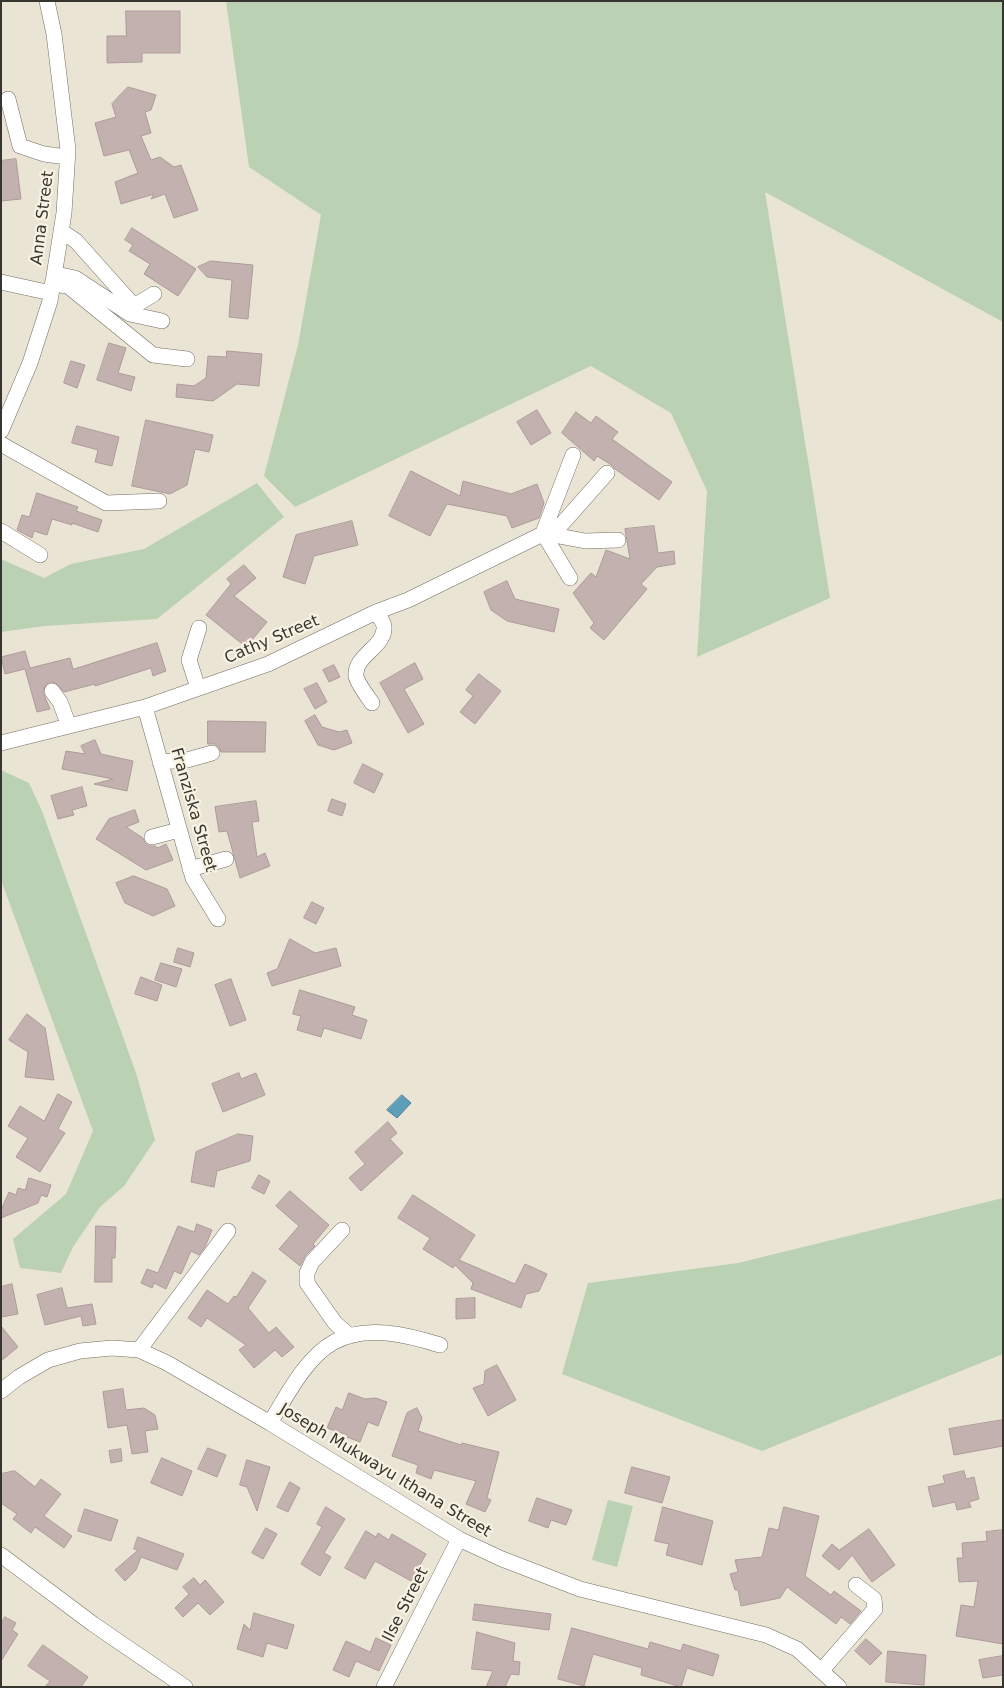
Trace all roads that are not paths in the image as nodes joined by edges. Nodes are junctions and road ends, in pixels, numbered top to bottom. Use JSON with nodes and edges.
{"nodes":[{"id":1,"x":46,"y":1,"type":"edge"},
{"id":2,"x":8,"y":99,"type":"dead end"},
{"id":3,"x":67,"y":157,"type":"junction"},
{"id":4,"x":61,"y":231,"type":"junction"},
{"id":5,"x":1,"y":282,"type":"edge"},
{"id":6,"x":52,"y":284,"type":"junction"},
{"id":7,"x":154,"y":294,"type":"dead end"},
{"id":8,"x":162,"y":321,"type":"dead end"},
{"id":9,"x":186,"y":359,"type":"dead end"},
{"id":10,"x":1,"y":431,"type":"edge"},
{"id":11,"x":1,"y":444,"type":"edge"},
{"id":12,"x":573,"y":455,"type":"dead end"},
{"id":13,"x":607,"y":473,"type":"dead end"},
{"id":14,"x":160,"y":501,"type":"dead end"},
{"id":15,"x":1,"y":531,"type":"edge"},
{"id":16,"x":543,"y":533,"type":"junction"},
{"id":17,"x":618,"y":540,"type":"dead end"},
{"id":18,"x":40,"y":555,"type":"dead end"},
{"id":19,"x":570,"y":578,"type":"dead end"},
{"id":20,"x":376,"y":612,"type":"junction"},
{"id":21,"x":198,"y":628,"type":"dead end"},
{"id":22,"x":198,"y":688,"type":"junction"},
{"id":23,"x":52,"y":690,"type":"dead end"},
{"id":24,"x":372,"y":703,"type":"dead end"},
{"id":25,"x":145,"y":706,"type":"junction"},
{"id":26,"x":69,"y":726,"type":"junction"},
{"id":27,"x":1,"y":743,"type":"edge"},
{"id":28,"x":212,"y":753,"type":"dead end"},
{"id":29,"x":160,"y":762,"type":"junction"},
{"id":30,"x":179,"y":830,"type":"junction"},
{"id":31,"x":152,"y":837,"type":"dead end"},
{"id":32,"x":226,"y":859,"type":"dead end"},
{"id":33,"x":190,"y":869,"type":"junction"},
{"id":34,"x":218,"y":919,"type":"dead end"},
{"id":35,"x":342,"y":1230,"type":"dead end"},
{"id":36,"x":228,"y":1231,"type":"dead end"},
{"id":37,"x":350,"y":1336,"type":"junction"},
{"id":38,"x":440,"y":1346,"type":"dead end"},
{"id":39,"x":139,"y":1350,"type":"junction"},
{"id":40,"x":1,"y":1391,"type":"edge"},
{"id":41,"x":270,"y":1423,"type":"junction"},
{"id":42,"x":459,"y":1540,"type":"junction"},
{"id":43,"x":1,"y":1555,"type":"edge"},
{"id":44,"x":856,"y":1585,"type":"dead end"},
{"id":45,"x":822,"y":1670,"type":"junction"},
{"id":46,"x":185,"y":1687,"type":"edge"},
{"id":47,"x":384,"y":1687,"type":"edge"},
{"id":48,"x":839,"y":1687,"type":"edge"}],
"edges":[{"from":1,"to":3,"type":"street","name":"Anna Street"},
{"from":2,"to":3,"type":"street"},
{"from":3,"to":4,"type":"street","name":"Anna Street"},
{"from":4,"to":6,"type":"street","name":"Anna Street"},
{"from":4,"to":7,"type":"street"},
{"from":5,"to":6,"type":"street"},
{"from":6,"to":8,"type":"street"},
{"from":6,"to":9,"type":"street"},
{"from":6,"to":10,"type":"street","name":"Anna Street"},
{"from":11,"to":14,"type":"street"},
{"from":12,"to":16,"type":"street"},
{"from":13,"to":16,"type":"street","name":"Cathy Street"},
{"from":15,"to":18,"type":"street"},
{"from":16,"to":17,"type":"street"},
{"from":16,"to":19,"type":"street"},
{"from":16,"to":20,"type":"street","name":"Cathy Street"},
{"from":20,"to":22,"type":"street","name":"Cathy Street"},
{"from":20,"to":24,"type":"street"},
{"from":21,"to":22,"type":"street"},
{"from":22,"to":25,"type":"street","name":"Cathy Street"},
{"from":23,"to":26,"type":"street"},
{"from":25,"to":26,"type":"street","name":"Cathy Street"},
{"from":25,"to":29,"type":"street","name":"Franziska Street"},
{"from":26,"to":27,"type":"street","name":"Cathy Street"},
{"from":28,"to":29,"type":"street"},
{"from":29,"to":30,"type":"street","name":"Franziska Street"},
{"from":30,"to":31,"type":"street"},
{"from":30,"to":33,"type":"street","name":"Franziska Street"},
{"from":32,"to":33,"type":"street"},
{"from":33,"to":34,"type":"street","name":"Franziska Street"},
{"from":35,"to":37,"type":"street"},
{"from":36,"to":39,"type":"street"},
{"from":37,"to":38,"type":"street"},
{"from":37,"to":41,"type":"street"},
{"from":39,"to":40,"type":"street","name":"Joseph Mukwayu Ithana Street"},
{"from":39,"to":41,"type":"street","name":"Joseph Mukwayu Ithana Street"},
{"from":41,"to":42,"type":"street","name":"Joseph Mukwayu Ithana Street"},
{"from":42,"to":45,"type":"street","name":"Joseph Mukwayu Ithana Street"},
{"from":42,"to":47,"type":"street","name":"Ilse Street"},
{"from":43,"to":46,"type":"street"},
{"from":44,"to":45,"type":"street"},
{"from":45,"to":48,"type":"street","name":"Joseph Mukwayu Ithana Street"}]}
